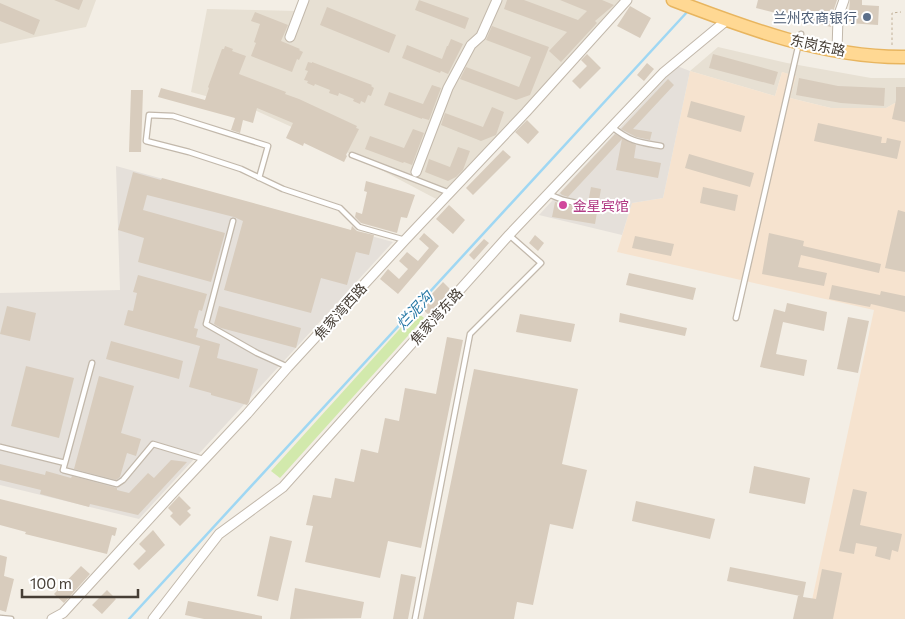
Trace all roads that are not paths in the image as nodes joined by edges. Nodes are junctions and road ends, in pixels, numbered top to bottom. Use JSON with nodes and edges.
{"nodes":[{"id":1,"x":304,"y":0,"type":"edge"},
{"id":2,"x":497,"y":0,"type":"edge"},
{"id":3,"x":626,"y":0,"type":"edge"},
{"id":4,"x":696,"y":0,"type":"edge"},
{"id":5,"x":844,"y":0,"type":"edge"},
{"id":6,"x":676,"y":1,"type":"edge"},
{"id":7,"x":708,"y":9,"type":"junction"},
{"id":8,"x":727,"y":20,"type":"junction"},
{"id":9,"x":290,"y":37,"type":"dead end"},
{"id":10,"x":800,"y":38,"type":"junction"},
{"id":11,"x":837,"y":46,"type":"junction"},
{"id":12,"x":899,"y":49,"type":"edge"},
{"id":13,"x":905,"y":57,"type":"edge"},
{"id":14,"x":612,"y":127,"type":"junction"},
{"id":15,"x":661,"y":146,"type":"dead end"},
{"id":16,"x":352,"y":155,"type":"dead end"},
{"id":17,"x":416,"y":172,"type":"dead end"},
{"id":18,"x":259,"y":178,"type":"junction"},
{"id":19,"x":450,"y":193,"type":"junction"},
{"id":20,"x":548,"y":194,"type":"junction"},
{"id":21,"x":581,"y":204,"type":"dead end"},
{"id":22,"x":233,"y":221,"type":"dead end"},
{"id":23,"x":509,"y":235,"type":"junction"},
{"id":24,"x":405,"y":240,"type":"junction"},
{"id":25,"x":736,"y":318,"type":"dead end"},
{"id":26,"x":92,"y":363,"type":"dead end"},
{"id":27,"x":288,"y":367,"type":"junction"},
{"id":28,"x":0,"y":447,"type":"edge"},
{"id":29,"x":204,"y":460,"type":"junction"},
{"id":30,"x":65,"y":463,"type":"junction"},
{"id":31,"x":0,"y":618,"type":"edge"},
{"id":32,"x":11,"y":619,"type":"edge"},
{"id":33,"x":52,"y":619,"type":"edge"},
{"id":34,"x":153,"y":619,"type":"edge"},
{"id":35,"x":415,"y":619,"type":"edge"}],
"edges":[{"from":1,"to":9,"type":"street"},
{"from":2,"to":17,"type":"street"},
{"from":3,"to":19,"type":"street","name":"焦家湾西路"},
{"from":4,"to":7,"type":"main road"},
{"from":5,"to":11,"type":"street"},
{"from":6,"to":7,"type":"main road"},
{"from":7,"to":8,"type":"main road","name":"东岗东路"},
{"from":7,"to":10,"type":"main road","name":"东岗东路"},
{"from":8,"to":10,"type":"main road","name":"东岗东路"},
{"from":8,"to":14,"type":"street","name":"焦家湾东路"},
{"from":10,"to":11,"type":"main road","name":"东岗东路"},
{"from":10,"to":25,"type":"lane"},
{"from":11,"to":12,"type":"main road","name":"东岗东路"},
{"from":11,"to":13,"type":"main road","name":"东岗东路"},
{"from":14,"to":15,"type":"lane"},
{"from":14,"to":20,"type":"street","name":"焦家湾东路"},
{"from":16,"to":19,"type":"lane"},
{"from":18,"to":18,"type":"lane"},
{"from":18,"to":24,"type":"lane"},
{"from":19,"to":24,"type":"street","name":"焦家湾西路"},
{"from":20,"to":21,"type":"lane"},
{"from":20,"to":23,"type":"street","name":"焦家湾东路"},
{"from":22,"to":27,"type":"lane"},
{"from":23,"to":34,"type":"street","name":"焦家湾东路"},
{"from":23,"to":35,"type":"lane"},
{"from":24,"to":27,"type":"street","name":"焦家湾西路"},
{"from":26,"to":30,"type":"lane"},
{"from":27,"to":29,"type":"street","name":"焦家湾西路"},
{"from":28,"to":30,"type":"lane"},
{"from":29,"to":30,"type":"lane"},
{"from":29,"to":33,"type":"street","name":"焦家湾西路"},
{"from":31,"to":32,"type":"lane"}]}
